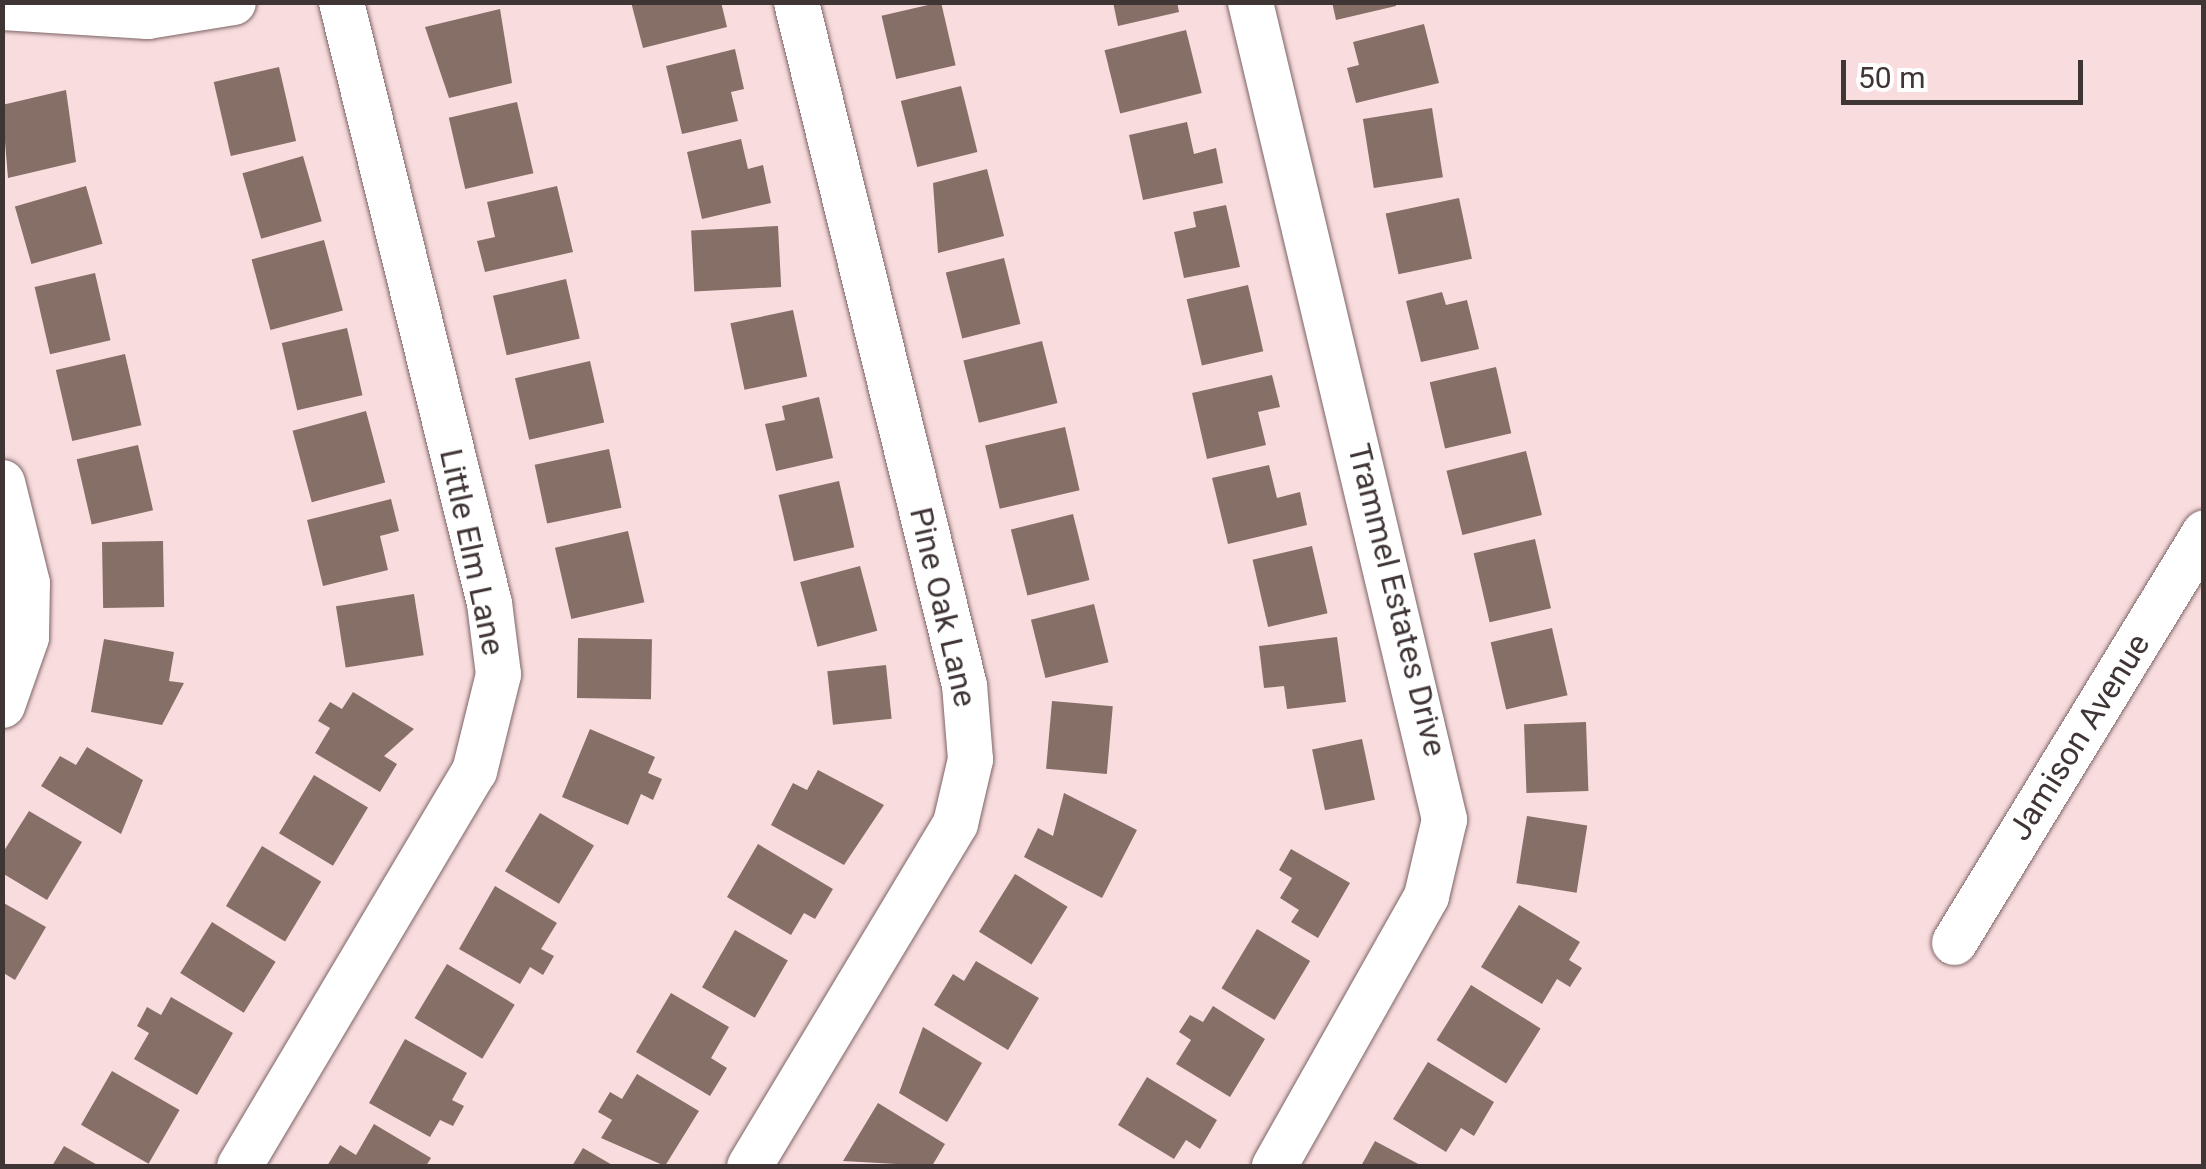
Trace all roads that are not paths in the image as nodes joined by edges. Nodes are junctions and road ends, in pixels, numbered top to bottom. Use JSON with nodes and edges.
{"nodes":[{"id":1,"x":233,"y":2,"type":"edge"},
{"id":2,"x":341,"y":2,"type":"edge"},
{"id":3,"x":796,"y":2,"type":"edge"},
{"id":4,"x":1250,"y":2,"type":"edge"},
{"id":5,"x":2,"y":7,"type":"edge"},
{"id":6,"x":2,"y":482,"type":"edge"},
{"id":7,"x":2204,"y":532,"type":"edge"},
{"id":8,"x":2,"y":704,"type":"edge"},
{"id":9,"x":1954,"y":942,"type":"dead end"},
{"id":10,"x":239,"y":1166,"type":"edge"},
{"id":11,"x":749,"y":1166,"type":"edge"},
{"id":12,"x":1274,"y":1166,"type":"edge"}],
"edges":[{"from":1,"to":5,"type":"street"},
{"from":2,"to":10,"type":"street","name":"Little Elm Lane"},
{"from":3,"to":11,"type":"street","name":"Pine Oak Lane"},
{"from":4,"to":12,"type":"street","name":"Trammel Estates Drive"},
{"from":6,"to":8,"type":"street"},
{"from":7,"to":9,"type":"street","name":"Jamison Avenue"}]}
